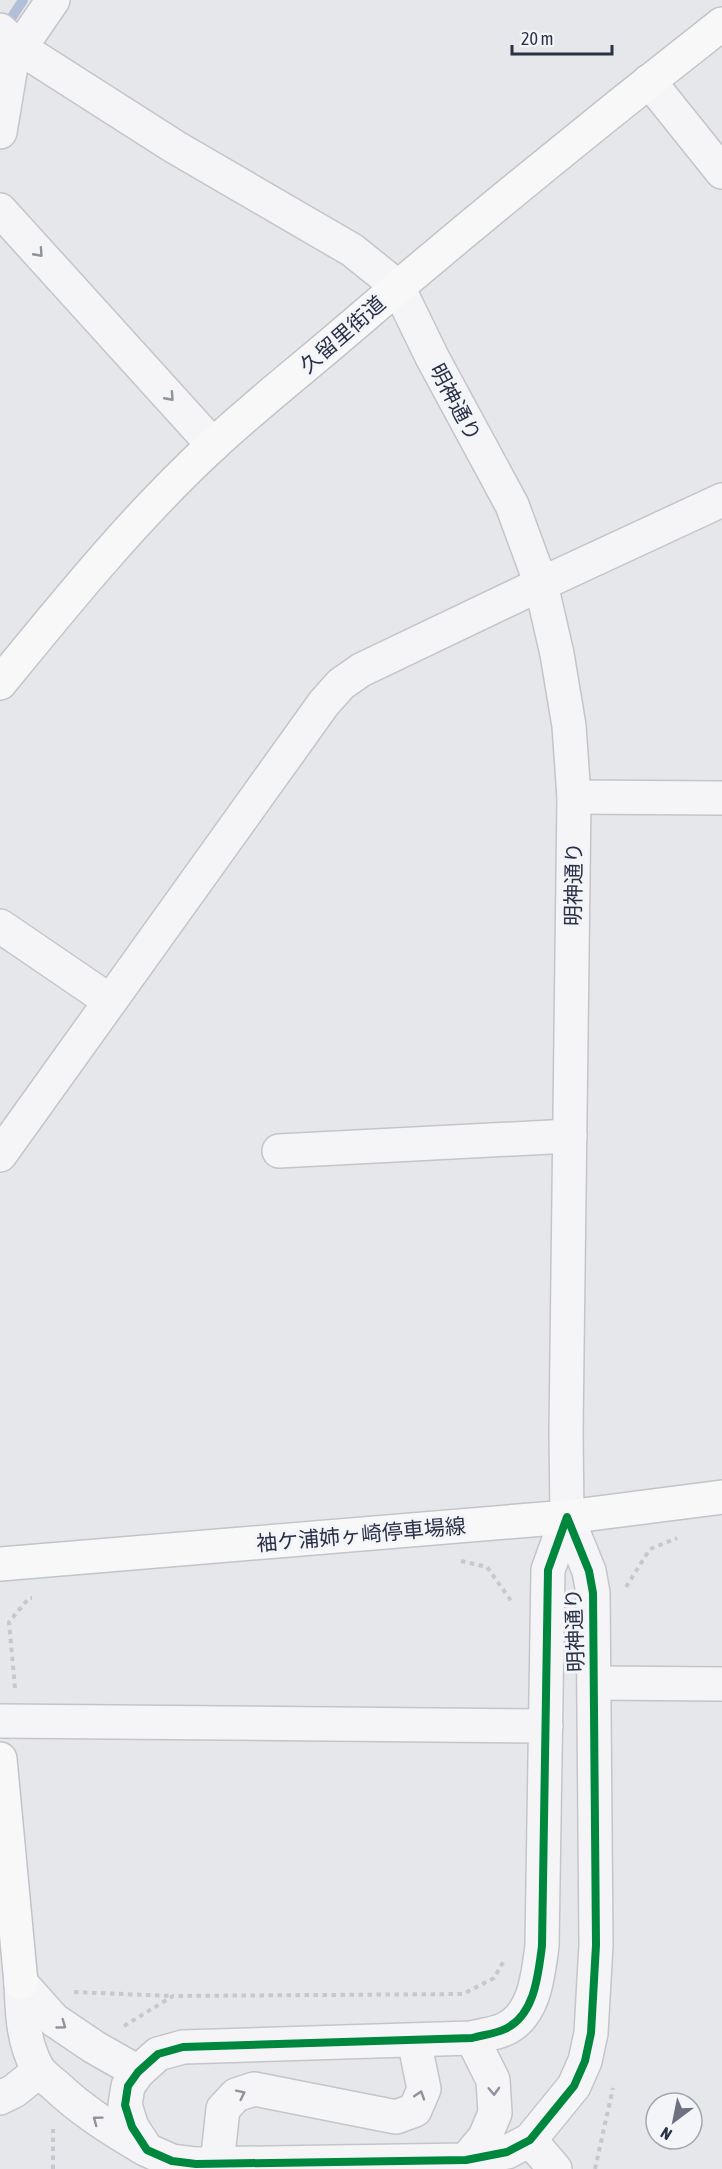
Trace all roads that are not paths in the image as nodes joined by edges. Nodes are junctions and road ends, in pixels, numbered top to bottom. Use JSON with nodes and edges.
{"nodes":[{"id":1,"x":53,"y":0,"type":"edge"},
{"id":2,"x":722,"y":24,"type":"edge"},
{"id":3,"x":10,"y":39,"type":"edge"},
{"id":4,"x":649,"y":81,"type":"junction"},
{"id":5,"x":0,"y":132,"type":"edge"},
{"id":6,"x":722,"y":172,"type":"edge"},
{"id":7,"x":0,"y":210,"type":"edge"},
{"id":8,"x":398,"y":287,"type":"junction"},
{"id":9,"x":213,"y":445,"type":"junction"},
{"id":10,"x":722,"y":500,"type":"edge"},
{"id":11,"x":541,"y":584,"type":"junction"},
{"id":12,"x":0,"y":683,"type":"edge"},
{"id":13,"x":574,"y":797,"type":"junction"},
{"id":14,"x":722,"y":798,"type":"edge"},
{"id":15,"x":0,"y":926,"type":"edge"},
{"id":16,"x":110,"y":1001,"type":"junction"},
{"id":17,"x":570,"y":1136,"type":"junction"},
{"id":18,"x":279,"y":1151,"type":"dead end"},
{"id":19,"x":0,"y":1155,"type":"edge"},
{"id":20,"x":722,"y":1497,"type":"edge"},
{"id":21,"x":567,"y":1517,"type":"junction"},
{"id":22,"x":0,"y":1564,"type":"edge"},
{"id":23,"x":594,"y":1683,"type":"junction"},
{"id":24,"x":722,"y":1684,"type":"edge"},
{"id":25,"x":0,"y":1721,"type":"edge"},
{"id":26,"x":546,"y":1726,"type":"junction"},
{"id":27,"x":1,"y":1780,"type":"edge"},
{"id":28,"x":21,"y":1983,"type":"junction"},
{"id":29,"x":472,"y":2038,"type":"junction"},
{"id":30,"x":414,"y":2040,"type":"junction"},
{"id":31,"x":39,"y":2071,"type":"junction"},
{"id":32,"x":138,"y":2072,"type":"junction"},
{"id":33,"x":0,"y":2098,"type":"edge"},
{"id":34,"x":530,"y":2140,"type":"junction"},
{"id":35,"x":147,"y":2150,"type":"junction"},
{"id":36,"x":466,"y":2160,"type":"junction"},
{"id":37,"x":217,"y":2164,"type":"junction"},
{"id":38,"x":555,"y":2169,"type":"edge"}],
"edges":[{"from":1,"to":3,"type":"street"},
{"from":2,"to":4,"type":"main road","name":"久留里街道"},
{"from":3,"to":5,"type":"street"},
{"from":3,"to":8,"type":"street"},
{"from":4,"to":6,"type":"street"},
{"from":4,"to":8,"type":"main road","name":"久留里街道"},
{"from":7,"to":9,"type":"street","one_way":true},
{"from":8,"to":9,"type":"main road","name":"久留里街道"},
{"from":8,"to":11,"type":"street","name":"明神通り"},
{"from":9,"to":12,"type":"main road","name":"久留里街道"},
{"from":10,"to":11,"type":"street"},
{"from":11,"to":13,"type":"street","name":"明神通り"},
{"from":11,"to":16,"type":"street"},
{"from":13,"to":14,"type":"street"},
{"from":13,"to":17,"type":"street","name":"明神通り"},
{"from":15,"to":16,"type":"street"},
{"from":16,"to":19,"type":"street"},
{"from":17,"to":18,"type":"street"},
{"from":17,"to":21,"type":"street","name":"明神通り"},
{"from":20,"to":21,"type":"main road","name":"袖ケ浦姉ヶ崎停車場線"},
{"from":21,"to":22,"type":"main road","name":"袖ケ浦姉ヶ崎停車場線"},
{"from":21,"to":23,"type":"street","name":"明神通り"},
{"from":21,"to":26,"type":"street","name":"明神通り"},
{"from":23,"to":24,"type":"street"},
{"from":23,"to":34,"type":"street","name":"明神通り"},
{"from":25,"to":26,"type":"street"},
{"from":26,"to":29,"type":"street","name":"明神通り"},
{"from":27,"to":28,"type":"main road"},
{"from":28,"to":31,"type":"street"},
{"from":28,"to":32,"type":"street","one_way":true},
{"from":29,"to":30,"type":"street","name":"明神通り"},
{"from":29,"to":36,"type":"street","one_way":true},
{"from":30,"to":32,"type":"street","name":"明神通り"},
{"from":37,"to":30,"type":"street","one_way":true},
{"from":31,"to":33,"type":"street"},
{"from":35,"to":31,"type":"street","one_way":true},
{"from":32,"to":35,"type":"street"},
{"from":34,"to":36,"type":"street"},
{"from":34,"to":38,"type":"street"},
{"from":35,"to":37,"type":"street"},
{"from":36,"to":37,"type":"street"}]}
